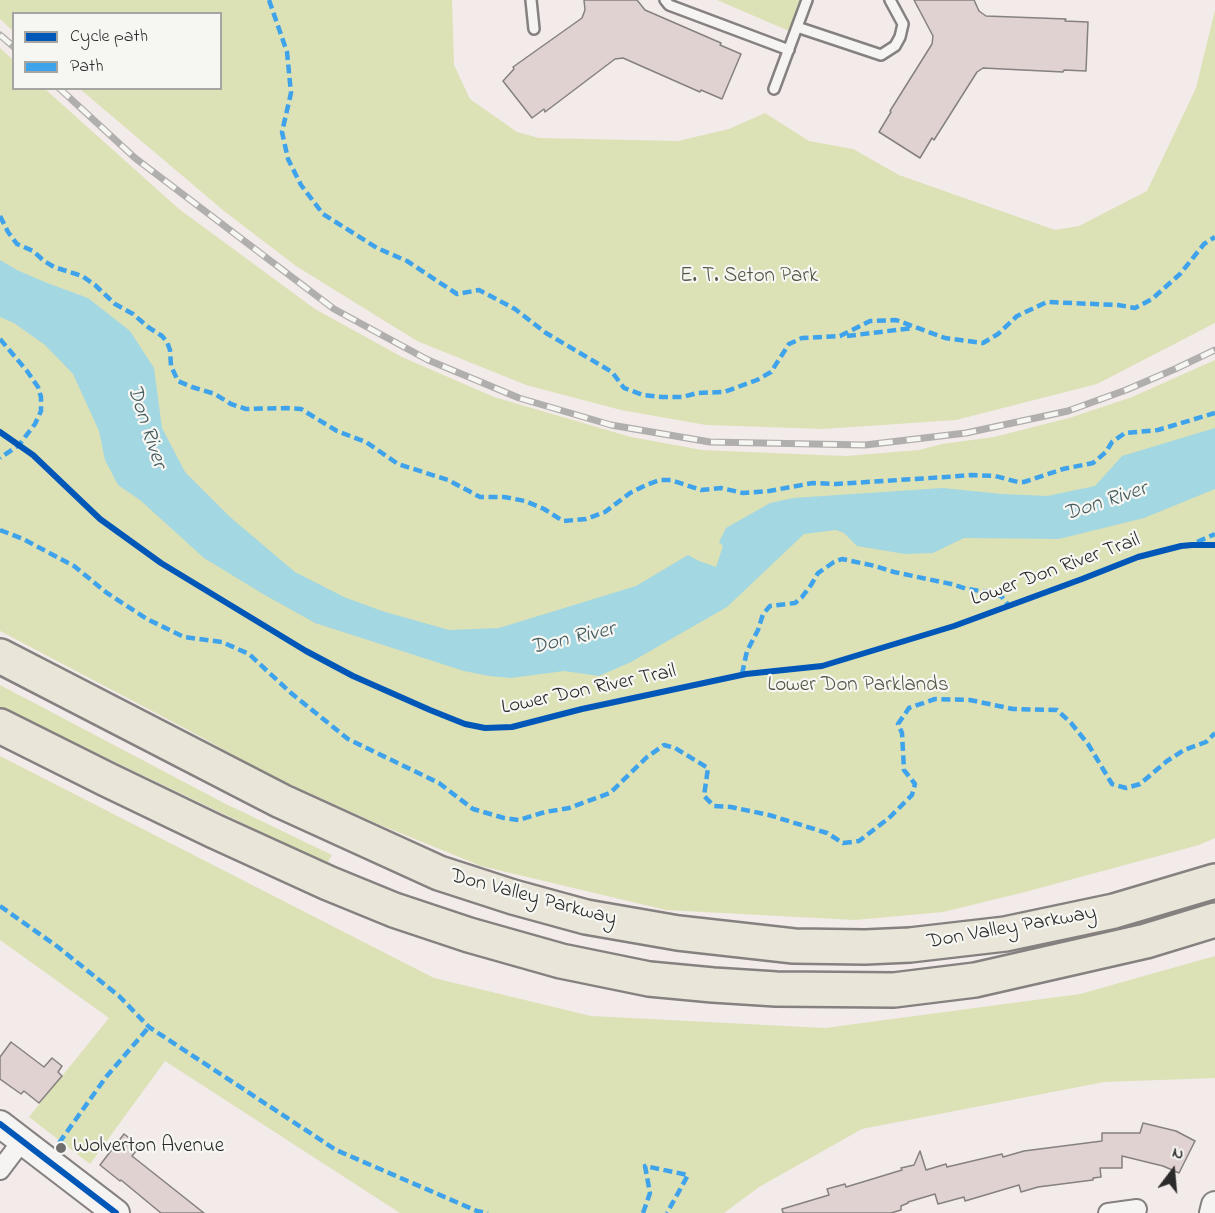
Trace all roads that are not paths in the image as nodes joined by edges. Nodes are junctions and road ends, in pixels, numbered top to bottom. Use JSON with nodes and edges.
{"nodes":[{"id":1,"x":531,"y":0,"type":"edge"},
{"id":2,"x":665,"y":0,"type":"edge"},
{"id":3,"x":807,"y":0,"type":"edge"},
{"id":4,"x":890,"y":0,"type":"edge"},
{"id":5,"x":797,"y":27,"type":"junction"},
{"id":6,"x":534,"y":28,"type":"dead end"},
{"id":7,"x":789,"y":51,"type":"junction"},
{"id":8,"x":774,"y":89,"type":"dead end"},
{"id":9,"x":0,"y":656,"type":"edge"},
{"id":10,"x":0,"y":726,"type":"edge"},
{"id":11,"x":1215,"y":881,"type":"edge"},
{"id":12,"x":1215,"y":920,"type":"edge"},
{"id":13,"x":0,"y":1124,"type":"edge"},
{"id":14,"x":22,"y":1141,"type":"junction"},
{"id":15,"x":0,"y":1170,"type":"edge"},
{"id":16,"x":1215,"y":1205,"type":"edge"},
{"id":17,"x":1137,"y":1209,"type":"dead end"},
{"id":18,"x":116,"y":1213,"type":"edge"},
{"id":19,"x":1108,"y":1213,"type":"edge"},
{"id":20,"x":1213,"y":1213,"type":"edge"}],
"edges":[{"from":1,"to":6,"type":"lane"},
{"from":2,"to":7,"type":"lane"},
{"from":3,"to":5,"type":"lane"},
{"from":4,"to":5,"type":"lane"},
{"from":5,"to":7,"type":"lane"},
{"from":7,"to":8,"type":"lane"},
{"from":9,"to":11,"type":"highway","name":"Don Valley Parkway"},
{"from":10,"to":12,"type":"highway","name":"Don Valley Parkway"},
{"from":13,"to":14,"type":"street"},
{"from":14,"to":15,"type":"street"},
{"from":14,"to":18,"type":"street"},
{"from":16,"to":20,"type":"street"},
{"from":17,"to":19,"type":"street"}]}
